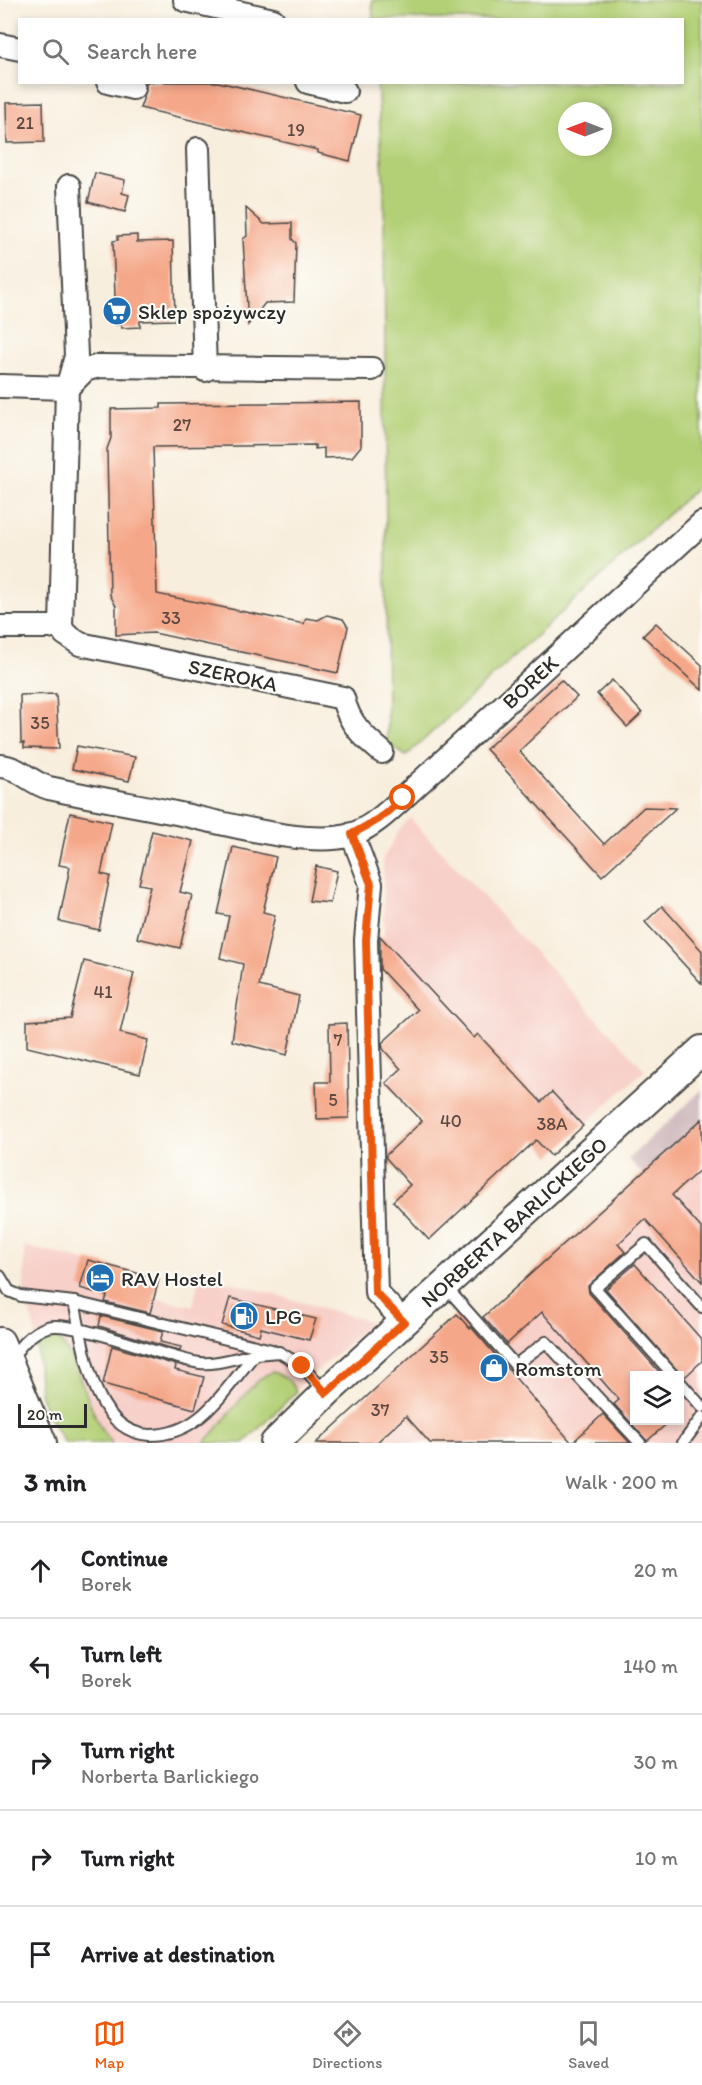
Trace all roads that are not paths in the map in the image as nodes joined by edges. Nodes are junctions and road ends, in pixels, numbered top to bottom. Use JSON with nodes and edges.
{"nodes":[{"id":1,"x":185,"y":0,"type":"edge"},
{"id":2,"x":264,"y":18,"type":"edge"},
{"id":3,"x":0,"y":45,"type":"edge"},
{"id":4,"x":18,"y":49,"type":"edge"},
{"id":5,"x":116,"y":84,"type":"edge"},
{"id":6,"x":316,"y":84,"type":"edge"},
{"id":7,"x":133,"y":88,"type":"dead end"},
{"id":8,"x":345,"y":91,"type":"dead end"},
{"id":9,"x":198,"y":149,"type":"dead end"},
{"id":10,"x":69,"y":186,"type":"dead end"},
{"id":11,"x":372,"y":369,"type":"dead end"},
{"id":12,"x":205,"y":370,"type":"junction"},
{"id":13,"x":0,"y":386,"type":"edge"},
{"id":14,"x":67,"y":388,"type":"junction"},
{"id":15,"x":702,"y":523,"type":"edge"},
{"id":16,"x":0,"y":627,"type":"edge"},
{"id":17,"x":61,"y":627,"type":"junction"},
{"id":18,"x":382,"y":752,"type":"dead end"},
{"id":19,"x":0,"y":766,"type":"edge"},
{"id":20,"x":352,"y":834,"type":"junction"},
{"id":21,"x":702,"y":1050,"type":"edge"},
{"id":22,"x":0,"y":1276,"type":"edge"},
{"id":23,"x":444,"y":1286,"type":"junction"},
{"id":24,"x":74,"y":1302,"type":"junction"},
{"id":25,"x":702,"y":1307,"type":"edge"},
{"id":26,"x":404,"y":1322,"type":"junction"},
{"id":27,"x":80,"y":1330,"type":"junction"},
{"id":28,"x":279,"y":1352,"type":"junction"},
{"id":29,"x":255,"y":1354,"type":"junction"},
{"id":30,"x":4,"y":1364,"type":"edge"},
{"id":31,"x":670,"y":1371,"type":"edge"},
{"id":32,"x":684,"y":1387,"type":"edge"},
{"id":33,"x":326,"y":1393,"type":"junction"},
{"id":34,"x":702,"y":1407,"type":"edge"},
{"id":35,"x":702,"y":1416,"type":"edge"},
{"id":36,"x":15,"y":1443,"type":"edge"},
{"id":37,"x":42,"y":1443,"type":"edge"},
{"id":38,"x":275,"y":1443,"type":"edge"},
{"id":39,"x":640,"y":1443,"type":"edge"},
{"id":40,"x":683,"y":1443,"type":"edge"}],
"edges":[{"from":1,"to":2,"type":"street"},
{"from":3,"to":4,"type":"street"},
{"from":5,"to":7,"type":"street"},
{"from":6,"to":8,"type":"street"},
{"from":9,"to":12,"type":"street"},
{"from":10,"to":14,"type":"street"},
{"from":11,"to":12,"type":"street"},
{"from":12,"to":14,"type":"street"},
{"from":13,"to":14,"type":"street"},
{"from":14,"to":17,"type":"street"},
{"from":15,"to":20,"type":"street","name":"BOREK"},
{"from":16,"to":17,"type":"street"},
{"from":17,"to":18,"type":"street","name":"SZEROKA"},
{"from":19,"to":20,"type":"street","name":"BOREK"},
{"from":20,"to":26,"type":"street"},
{"from":21,"to":23,"type":"street","name":"NORBERTA BARLICKIEGO"},
{"from":22,"to":24,"type":"lane"},
{"from":23,"to":26,"type":"street","name":"NORBERTA BARLICKIEGO"},
{"from":23,"to":39,"type":"lane"},
{"from":24,"to":27,"type":"lane"},
{"from":24,"to":28,"type":"lane"},
{"from":25,"to":31,"type":"lane"},
{"from":26,"to":33,"type":"street","name":"NORBERTA BARLICKIEGO"},
{"from":27,"to":29,"type":"lane"},
{"from":27,"to":29,"type":"lane"},
{"from":27,"to":30,"type":"lane"},
{"from":28,"to":29,"type":"lane"},
{"from":28,"to":33,"type":"lane"},
{"from":30,"to":36,"type":"street"},
{"from":30,"to":37,"type":"street"},
{"from":32,"to":34,"type":"lane"},
{"from":33,"to":38,"type":"street","name":"NORBERTA BARLICKIEGO"},
{"from":35,"to":40,"type":"lane"}]}
